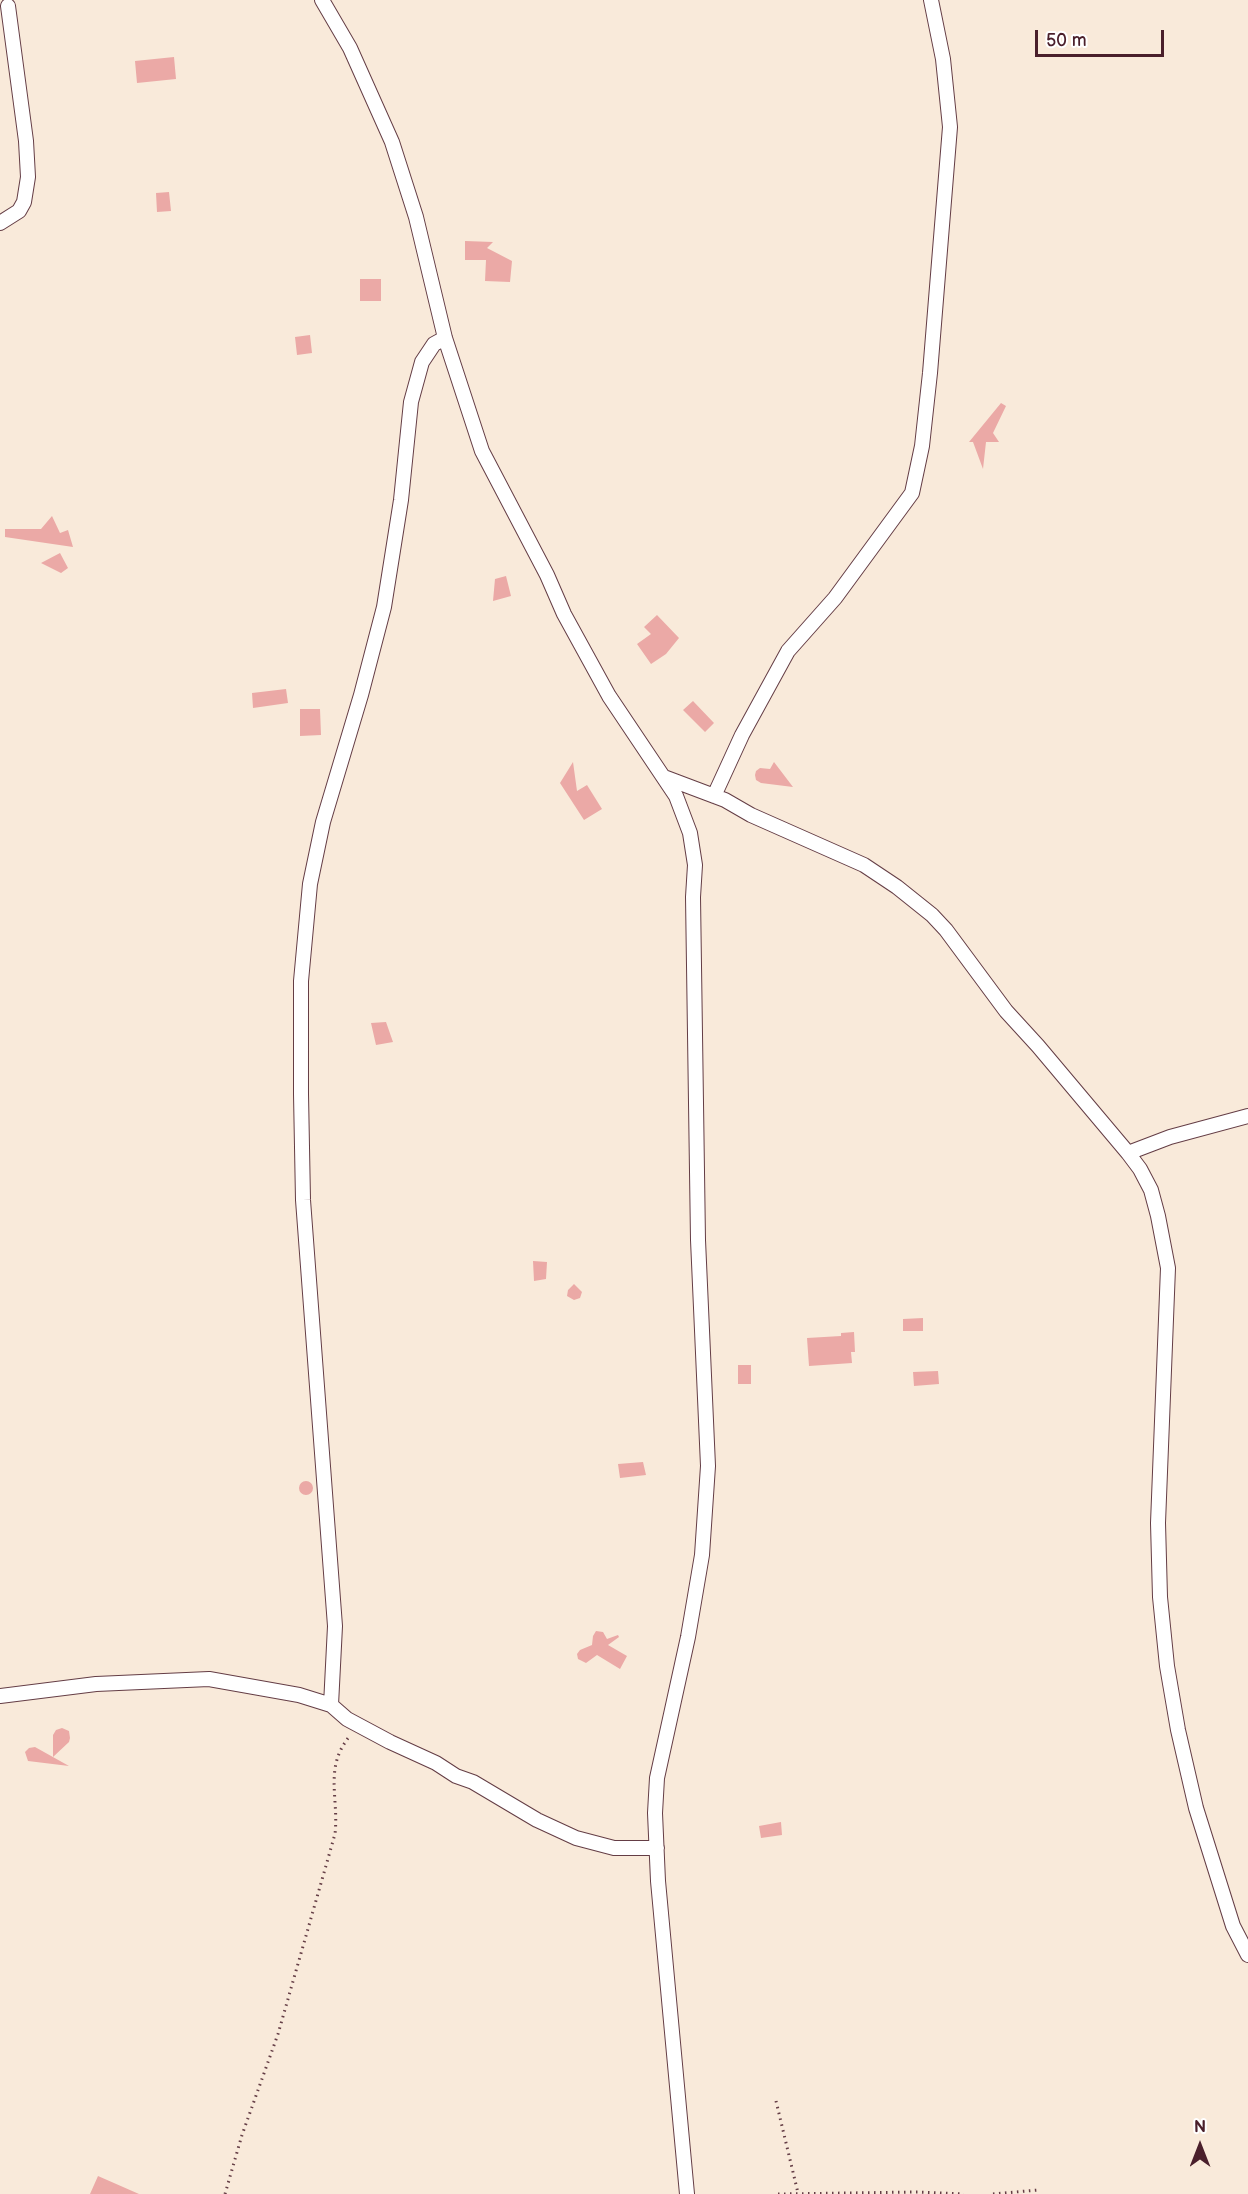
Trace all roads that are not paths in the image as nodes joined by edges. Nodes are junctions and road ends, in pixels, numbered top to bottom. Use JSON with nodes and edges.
{"nodes":[{"id":1,"x":322,"y":0,"type":"edge"},
{"id":2,"x":931,"y":0,"type":"edge"},
{"id":3,"x":8,"y":6,"type":"edge"},
{"id":4,"x":0,"y":223,"type":"edge"},
{"id":5,"x":445,"y":338,"type":"junction"},
{"id":6,"x":664,"y":777,"type":"junction"},
{"id":7,"x":714,"y":796,"type":"junction"},
{"id":8,"x":1248,"y":1116,"type":"edge"},
{"id":9,"x":1128,"y":1153,"type":"junction"},
{"id":10,"x":0,"y":1696,"type":"edge"},
{"id":11,"x":331,"y":1705,"type":"junction"},
{"id":12,"x":657,"y":1848,"type":"junction"},
{"id":13,"x":1248,"y":1955,"type":"edge"},
{"id":14,"x":687,"y":2194,"type":"edge"}],
"edges":[{"from":1,"to":5,"type":"street"},
{"from":2,"to":7,"type":"street"},
{"from":3,"to":4,"type":"street"},
{"from":5,"to":6,"type":"street"},
{"from":5,"to":11,"type":"street"},
{"from":6,"to":7,"type":"street"},
{"from":6,"to":12,"type":"street"},
{"from":7,"to":9,"type":"street"},
{"from":8,"to":9,"type":"street"},
{"from":9,"to":13,"type":"street"},
{"from":10,"to":11,"type":"street"},
{"from":11,"to":12,"type":"street"},
{"from":12,"to":14,"type":"street"}]}
